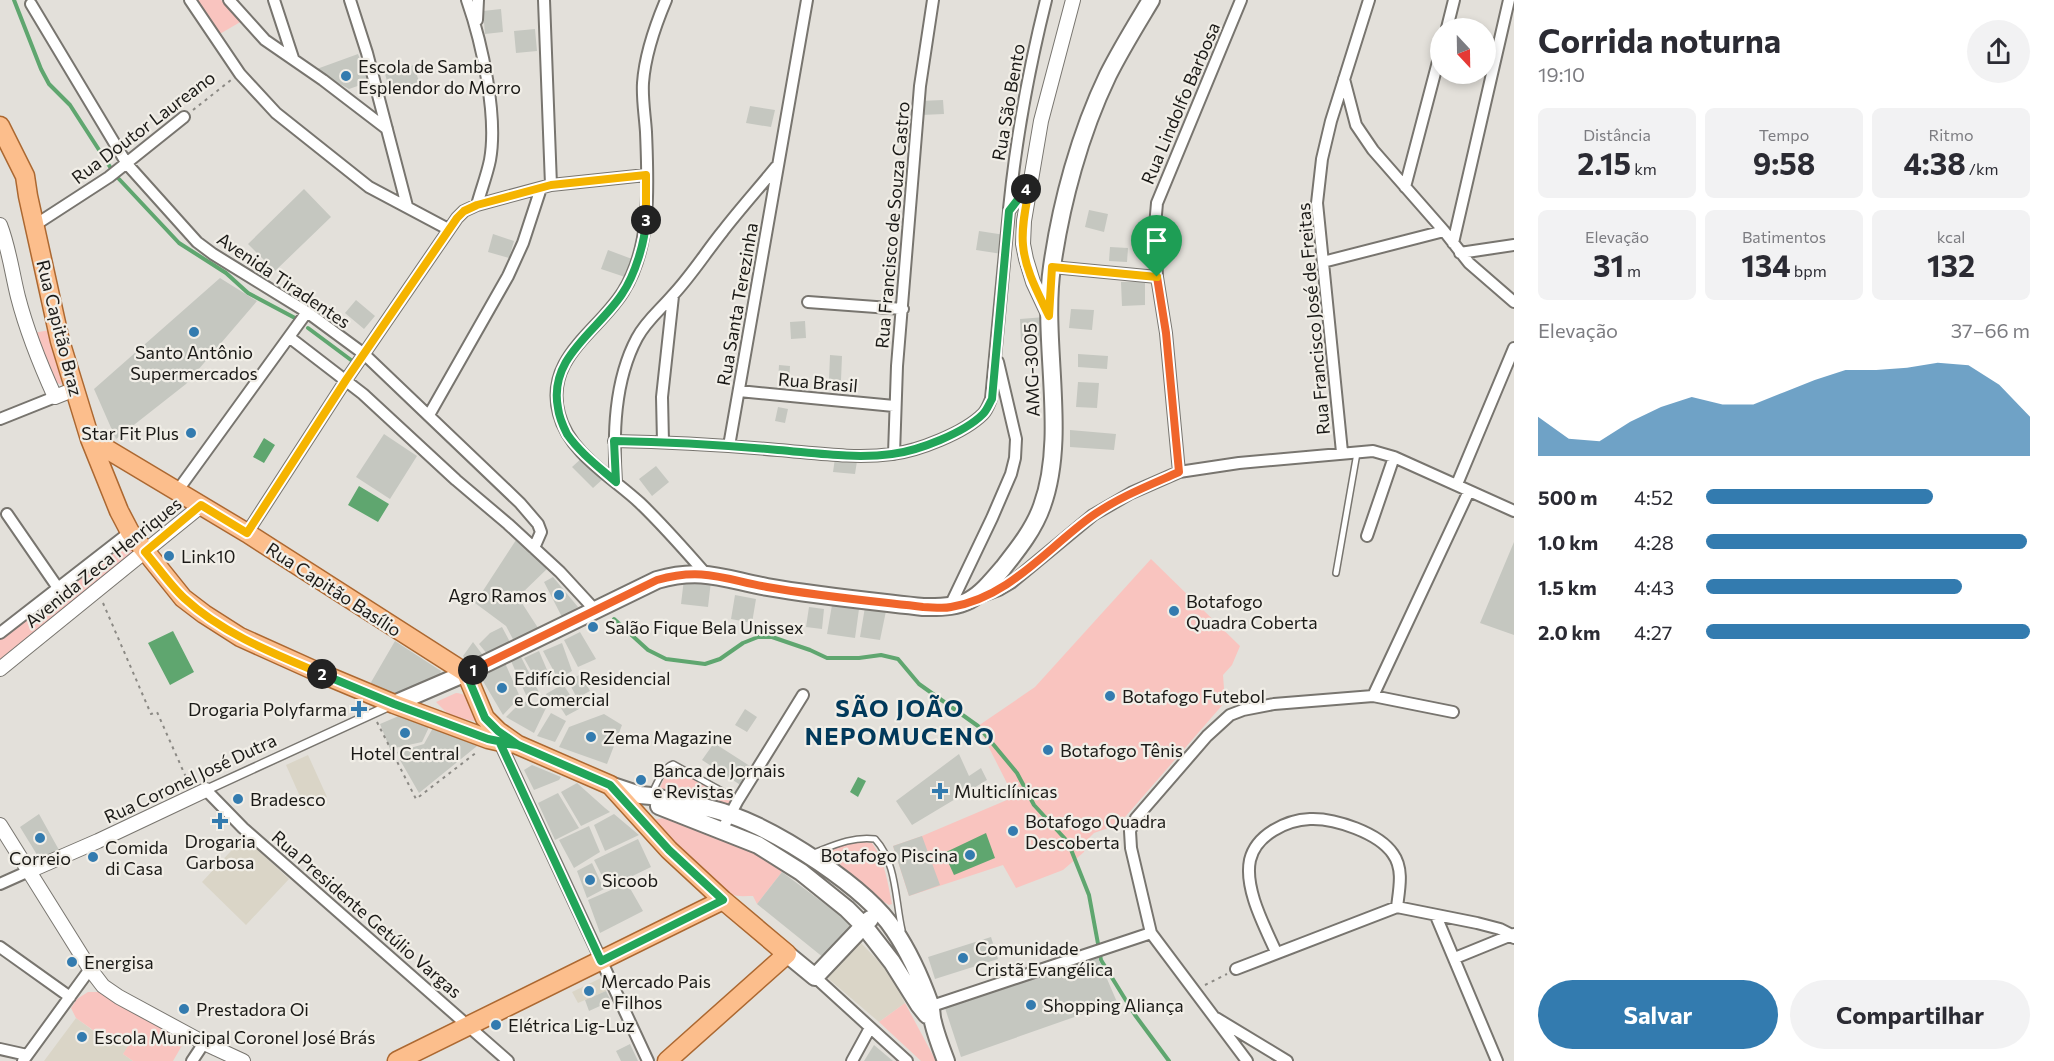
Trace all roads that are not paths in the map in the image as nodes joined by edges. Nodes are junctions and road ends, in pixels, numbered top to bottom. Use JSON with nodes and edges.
{"nodes":[{"id":1,"x":189,"y":0,"type":"edge"},
{"id":2,"x":229,"y":0,"type":"edge"},
{"id":3,"x":274,"y":0,"type":"edge"},
{"id":4,"x":350,"y":0,"type":"edge"},
{"id":5,"x":467,"y":0,"type":"edge"},
{"id":6,"x":478,"y":0,"type":"edge"},
{"id":7,"x":544,"y":0,"type":"edge"},
{"id":8,"x":666,"y":0,"type":"edge"},
{"id":9,"x":807,"y":0,"type":"edge"},
{"id":10,"x":933,"y":0,"type":"edge"},
{"id":11,"x":1046,"y":0,"type":"edge"},
{"id":12,"x":1073,"y":0,"type":"edge"},
{"id":13,"x":1151,"y":0,"type":"edge"},
{"id":14,"x":1241,"y":0,"type":"edge"},
{"id":15,"x":1367,"y":0,"type":"edge"},
{"id":16,"x":1454,"y":0,"type":"edge"},
{"id":17,"x":1509,"y":0,"type":"edge"},
{"id":18,"x":31,"y":4,"type":"dead end"},
{"id":19,"x":1450,"y":18,"type":"edge"},
{"id":20,"x":477,"y":27,"type":"junction"},
{"id":21,"x":293,"y":58,"type":"junction"},
{"id":22,"x":1344,"y":78,"type":"junction"},
{"id":23,"x":1432,"y":84,"type":"edge"},
{"id":24,"x":184,"y":117,"type":"road end"},
{"id":25,"x":0,"y":126,"type":"edge"},
{"id":26,"x":387,"y":129,"type":"junction"},
{"id":27,"x":0,"y":148,"type":"edge"},
{"id":28,"x":127,"y":164,"type":"junction"},
{"id":29,"x":777,"y":167,"type":"junction"},
{"id":30,"x":646,"y":175,"type":"junction"},
{"id":31,"x":1030,"y":183,"type":"junction"},
{"id":32,"x":546,"y":186,"type":"junction"},
{"id":33,"x":1405,"y":187,"type":"junction"},
{"id":34,"x":28,"y":196,"type":"junction"},
{"id":35,"x":477,"y":205,"type":"junction"},
{"id":36,"x":407,"y":206,"type":"junction"},
{"id":37,"x":1009,"y":211,"type":"junction"},
{"id":38,"x":0,"y":225,"type":"edge"},
{"id":39,"x":35,"y":225,"type":"junction"},
{"id":40,"x":448,"y":229,"type":"junction"},
{"id":41,"x":1444,"y":231,"type":"junction"},
{"id":42,"x":1453,"y":243,"type":"junction"},
{"id":43,"x":1514,"y":245,"type":"edge"},
{"id":44,"x":1460,"y":253,"type":"junction"},
{"id":45,"x":1323,"y":261,"type":"junction"},
{"id":46,"x":1052,"y":267,"type":"junction"},
{"id":47,"x":1157,"y":277,"type":"junction"},
{"id":48,"x":673,"y":296,"type":"junction"},
{"id":49,"x":808,"y":302,"type":"dead end"},
{"id":50,"x":1514,"y":302,"type":"edge"},
{"id":51,"x":903,"y":309,"type":"junction"},
{"id":52,"x":307,"y":312,"type":"junction"},
{"id":53,"x":1049,"y":316,"type":"junction"},
{"id":54,"x":289,"y":337,"type":"junction"},
{"id":55,"x":1514,"y":348,"type":"edge"},
{"id":56,"x":364,"y":354,"type":"junction"},
{"id":57,"x":996,"y":356,"type":"junction"},
{"id":58,"x":346,"y":380,"type":"junction"},
{"id":59,"x":75,"y":389,"type":"junction"},
{"id":60,"x":739,"y":391,"type":"junction"},
{"id":61,"x":55,"y":397,"type":"junction"},
{"id":62,"x":894,"y":406,"type":"junction"},
{"id":63,"x":429,"y":415,"type":"junction"},
{"id":64,"x":0,"y":419,"type":"edge"},
{"id":65,"x":90,"y":439,"type":"junction"},
{"id":66,"x":614,"y":441,"type":"junction"},
{"id":67,"x":663,"y":442,"type":"junction"},
{"id":68,"x":729,"y":446,"type":"junction"},
{"id":69,"x":1342,"y":452,"type":"junction"},
{"id":70,"x":1358,"y":452,"type":"junction"},
{"id":71,"x":894,"y":454,"type":"junction"},
{"id":72,"x":1394,"y":457,"type":"junction"},
{"id":73,"x":1179,"y":472,"type":"junction"},
{"id":74,"x":616,"y":482,"type":"junction"},
{"id":75,"x":1458,"y":484,"type":"junction"},
{"id":76,"x":178,"y":490,"type":"junction"},
{"id":77,"x":1469,"y":491,"type":"junction"},
{"id":78,"x":201,"y":505,"type":"junction"},
{"id":79,"x":1514,"y":511,"type":"edge"},
{"id":80,"x":7,"y":514,"type":"dead end"},
{"id":81,"x":130,"y":532,"type":"junction"},
{"id":82,"x":247,"y":533,"type":"junction"},
{"id":83,"x":1367,"y":536,"type":"dead end"},
{"id":84,"x":534,"y":548,"type":"junction"},
{"id":85,"x":145,"y":552,"type":"junction"},
{"id":86,"x":705,"y":573,"type":"junction"},
{"id":87,"x":1336,"y":573,"type":"dead end"},
{"id":88,"x":58,"y":588,"type":"junction"},
{"id":89,"x":974,"y":599,"type":"junction"},
{"id":90,"x":949,"y":608,"type":"junction"},
{"id":91,"x":596,"y":610,"type":"junction"},
{"id":92,"x":0,"y":633,"type":"edge"},
{"id":93,"x":0,"y":669,"type":"edge"},
{"id":94,"x":466,"y":673,"type":"junction"},
{"id":95,"x":803,"y":694,"type":"dead end"},
{"id":96,"x":1373,"y":696,"type":"junction"},
{"id":97,"x":394,"y":704,"type":"junction"},
{"id":98,"x":1453,"y":712,"type":"dead end"},
{"id":99,"x":502,"y":742,"type":"junction"},
{"id":100,"x":610,"y":785,"type":"junction"},
{"id":101,"x":200,"y":793,"type":"junction"},
{"id":102,"x":646,"y":798,"type":"junction"},
{"id":103,"x":734,"y":807,"type":"junction"},
{"id":104,"x":0,"y":825,"type":"edge"},
{"id":105,"x":722,"y":830,"type":"junction"},
{"id":106,"x":808,"y":855,"type":"junction"},
{"id":107,"x":29,"y":871,"type":"junction"},
{"id":108,"x":0,"y":884,"type":"edge"},
{"id":109,"x":723,"y":900,"type":"junction"},
{"id":110,"x":1397,"y":907,"type":"junction"},
{"id":111,"x":879,"y":909,"type":"junction"},
{"id":112,"x":1436,"y":916,"type":"junction"},
{"id":113,"x":864,"y":926,"type":"junction"},
{"id":114,"x":1151,"y":933,"type":"junction"},
{"id":115,"x":1513,"y":936,"type":"edge"},
{"id":116,"x":0,"y":947,"type":"edge"},
{"id":117,"x":1276,"y":952,"type":"junction"},
{"id":118,"x":787,"y":954,"type":"junction"},
{"id":119,"x":908,"y":955,"type":"junction"},
{"id":120,"x":1455,"y":958,"type":"junction"},
{"id":121,"x":601,"y":961,"type":"junction"},
{"id":122,"x":90,"y":969,"type":"junction"},
{"id":123,"x":1236,"y":969,"type":"road end"},
{"id":124,"x":815,"y":977,"type":"junction"},
{"id":125,"x":70,"y":996,"type":"junction"},
{"id":126,"x":928,"y":1012,"type":"junction"},
{"id":127,"x":1211,"y":1014,"type":"junction"},
{"id":128,"x":470,"y":1026,"type":"junction"},
{"id":129,"x":870,"y":1028,"type":"junction"},
{"id":130,"x":204,"y":1043,"type":"junction"},
{"id":131,"x":0,"y":1049,"type":"edge"},
{"id":132,"x":25,"y":1058,"type":"edge"},
{"id":133,"x":192,"y":1061,"type":"edge"},
{"id":134,"x":243,"y":1061,"type":"edge"},
{"id":135,"x":397,"y":1061,"type":"edge"},
{"id":136,"x":508,"y":1061,"type":"edge"},
{"id":137,"x":648,"y":1061,"type":"edge"},
{"id":138,"x":667,"y":1061,"type":"edge"},
{"id":139,"x":852,"y":1061,"type":"edge"},
{"id":140,"x":908,"y":1061,"type":"edge"},
{"id":141,"x":946,"y":1061,"type":"edge"},
{"id":142,"x":1247,"y":1061,"type":"edge"},
{"id":143,"x":1287,"y":1061,"type":"edge"},
{"id":144,"x":1497,"y":1061,"type":"edge"}],
"edges":[{"from":1,"to":36,"type":"street"},
{"from":2,"to":21,"type":"street"},
{"from":3,"to":21,"type":"street"},
{"from":4,"to":26,"type":"street"},
{"from":5,"to":20,"type":"street"},
{"from":6,"to":20,"type":"street"},
{"from":7,"to":32,"type":"street"},
{"from":8,"to":30,"type":"street"},
{"from":9,"to":29,"type":"street","name":"Rua Santa Terezinha"},
{"from":10,"to":51,"type":"street","name":"Rua Francisco de Souza Castro"},
{"from":11,"to":37,"type":"street","name":"Rua São Bento"},
{"from":12,"to":31,"type":"street"},
{"from":13,"to":46,"type":"main road","name":"AMG-3005"},
{"from":14,"to":47,"type":"street","name":"Rua Lindolfo Barbosa"},
{"from":15,"to":22,"type":"street","name":"Rua Francisco José de Freitas"},
{"from":16,"to":19,"type":"street"},
{"from":17,"to":42,"type":"street"},
{"from":18,"to":28,"type":"street","name":"Avenida Tiradentes"},
{"from":20,"to":35,"type":"street"},
{"from":21,"to":26,"type":"street"},
{"from":22,"to":33,"type":"street"},
{"from":22,"to":45,"type":"street","name":"Rua Francisco José de Freitas"},
{"from":23,"to":33,"type":"street"},
{"from":24,"to":28,"type":"street","name":"Rua Doutor Laureano"},
{"from":25,"to":34,"type":"main road","name":"Rua Capitão Braz"},
{"from":26,"to":36,"type":"street"},
{"from":27,"to":34,"type":"main road"},
{"from":28,"to":39,"type":"street","name":"Rua Doutor Laureano"},
{"from":28,"to":52,"type":"street","name":"Avenida Tiradentes"},
{"from":29,"to":48,"type":"street"},
{"from":29,"to":60,"type":"street","name":"Rua Santa Terezinha"},
{"from":30,"to":32,"type":"street"},
{"from":30,"to":74,"type":"street"},
{"from":31,"to":37,"type":"street"},
{"from":31,"to":53,"type":"street"},
{"from":32,"to":35,"type":"street"},
{"from":32,"to":63,"type":"street"},
{"from":33,"to":41,"type":"street"},
{"from":34,"to":39,"type":"main road","name":"Rua Capitão Braz"},
{"from":35,"to":40,"type":"street"},
{"from":36,"to":40,"type":"street"},
{"from":37,"to":57,"type":"street","name":"Rua São Bento"},
{"from":38,"to":61,"type":"street"},
{"from":39,"to":59,"type":"main road","name":"Rua Capitão Braz"},
{"from":40,"to":56,"type":"street"},
{"from":41,"to":42,"type":"street"},
{"from":41,"to":45,"type":"street"},
{"from":42,"to":44,"type":"street"},
{"from":43,"to":44,"type":"street"},
{"from":44,"to":50,"type":"street"},
{"from":45,"to":69,"type":"street","name":"Rua Francisco José de Freitas"},
{"from":46,"to":47,"type":"street"},
{"from":46,"to":53,"type":"main road","name":"AMG-3005"},
{"from":47,"to":73,"type":"street","name":"Rua Lindolfo Barbosa"},
{"from":48,"to":66,"type":"street"},
{"from":48,"to":67,"type":"street"},
{"from":49,"to":51,"type":"street"},
{"from":51,"to":62,"type":"street","name":"Rua Francisco de Souza Castro"},
{"from":52,"to":54,"type":"street"},
{"from":52,"to":56,"type":"street","name":"Avenida Tiradentes"},
{"from":53,"to":89,"type":"main road","name":"AMG-3005"},
{"from":54,"to":58,"type":"street"},
{"from":54,"to":76,"type":"street"},
{"from":55,"to":75,"type":"street"},
{"from":56,"to":58,"type":"street"},
{"from":56,"to":63,"type":"street","name":"Avenida Tiradentes"},
{"from":57,"to":71,"type":"street","name":"Rua São Bento"},
{"from":57,"to":90,"type":"street"},
{"from":58,"to":82,"type":"street"},
{"from":58,"to":84,"type":"street"},
{"from":59,"to":61,"type":"street"},
{"from":59,"to":65,"type":"main road","name":"Rua Capitão Braz"},
{"from":60,"to":62,"type":"street","name":"Rua Brasil"},
{"from":60,"to":68,"type":"street","name":"Rua Santa Terezinha"},
{"from":61,"to":64,"type":"street"},
{"from":62,"to":71,"type":"street","name":"Rua Francisco de Souza Castro"},
{"from":63,"to":84,"type":"street","name":"Avenida Tiradentes"},
{"from":65,"to":76,"type":"main road"},
{"from":65,"to":81,"type":"main road","name":"Rua Capitão Braz"},
{"from":66,"to":67,"type":"street","name":"Rua São Bento"},
{"from":66,"to":74,"type":"street"},
{"from":67,"to":68,"type":"street","name":"Rua São Bento"},
{"from":68,"to":71,"type":"street","name":"Rua São Bento"},
{"from":69,"to":70,"type":"street"},
{"from":69,"to":73,"type":"street"},
{"from":70,"to":72,"type":"street"},
{"from":70,"to":87,"type":"lane"},
{"from":72,"to":75,"type":"street"},
{"from":72,"to":83,"type":"street"},
{"from":73,"to":89,"type":"street"},
{"from":74,"to":86,"type":"street"},
{"from":75,"to":77,"type":"street"},
{"from":76,"to":78,"type":"main road"},
{"from":77,"to":79,"type":"street"},
{"from":77,"to":96,"type":"street"},
{"from":78,"to":82,"type":"main road","name":"Rua Capitão Basílio"},
{"from":78,"to":85,"type":"street","name":"Avenida Zeca Henriques"},
{"from":80,"to":88,"type":"street"},
{"from":81,"to":85,"type":"main road","name":"Rua Capitão Braz"},
{"from":81,"to":88,"type":"street"},
{"from":82,"to":94,"type":"main road","name":"Rua Capitão Basílio"},
{"from":84,"to":91,"type":"street"},
{"from":85,"to":93,"type":"street","name":"Avenida Zeca Henriques"},
{"from":85,"to":97,"type":"main road","name":"Rua Capitão Braz"},
{"from":86,"to":90,"type":"main road"},
{"from":86,"to":91,"type":"main road"},
{"from":88,"to":92,"type":"street"},
{"from":89,"to":90,"type":"main road","name":"AMG-3005"},
{"from":91,"to":94,"type":"main road"},
{"from":94,"to":97,"type":"main road"},
{"from":94,"to":99,"type":"main road"},
{"from":95,"to":103,"type":"street"},
{"from":96,"to":98,"type":"street"},
{"from":96,"to":114,"type":"street"},
{"from":97,"to":99,"type":"main road","name":"Rua Capitão Braz"},
{"from":97,"to":101,"type":"street","name":"Rua Coronel José Dutra"},
{"from":99,"to":100,"type":"main road"},
{"from":99,"to":121,"type":"street"},
{"from":100,"to":102,"type":"main road"},
{"from":100,"to":109,"type":"main road"},
{"from":101,"to":107,"type":"street","name":"Rua Coronel José Dutra"},
{"from":101,"to":128,"type":"street","name":"Rua Presidente Getúlio Vargas"},
{"from":102,"to":103,"type":"main road"},
{"from":102,"to":103,"type":"lane"},
{"from":102,"to":105,"type":"main road"},
{"from":103,"to":105,"type":"street"},
{"from":103,"to":106,"type":"main road"},
{"from":104,"to":107,"type":"street"},
{"from":105,"to":113,"type":"main road"},
{"from":106,"to":111,"type":"main road"},
{"from":106,"to":119,"type":"lane"},
{"from":107,"to":108,"type":"street","name":"Rua Coronel José Dutra"},
{"from":107,"to":122,"type":"street"},
{"from":109,"to":118,"type":"main road"},
{"from":109,"to":121,"type":"main road"},
{"from":110,"to":112,"type":"street"},
{"from":110,"to":117,"type":"street"},
{"from":110,"to":117,"type":"street"},
{"from":111,"to":113,"type":"main road"},
{"from":111,"to":119,"type":"main road"},
{"from":112,"to":115,"type":"street"},
{"from":112,"to":120,"type":"street"},
{"from":113,"to":124,"type":"main road"},
{"from":113,"to":126,"type":"main road"},
{"from":114,"to":126,"type":"street"},
{"from":114,"to":127,"type":"street"},
{"from":115,"to":120,"type":"street"},
{"from":116,"to":125,"type":"street"},
{"from":117,"to":123,"type":"street"},
{"from":118,"to":124,"type":"main road"},
{"from":118,"to":138,"type":"main road"},
{"from":119,"to":126,"type":"main road"},
{"from":120,"to":144,"type":"street"},
{"from":121,"to":128,"type":"main road"},
{"from":121,"to":137,"type":"street"},
{"from":122,"to":125,"type":"street"},
{"from":122,"to":130,"type":"street"},
{"from":124,"to":129,"type":"street"},
{"from":125,"to":132,"type":"street"},
{"from":126,"to":141,"type":"main road"},
{"from":127,"to":142,"type":"street"},
{"from":127,"to":143,"type":"street"},
{"from":128,"to":135,"type":"main road"},
{"from":128,"to":136,"type":"street","name":"Rua Presidente Getúlio Vargas"},
{"from":129,"to":139,"type":"street"},
{"from":129,"to":140,"type":"street"},
{"from":130,"to":133,"type":"street"},
{"from":130,"to":134,"type":"street"},
{"from":131,"to":132,"type":"street"}]}
